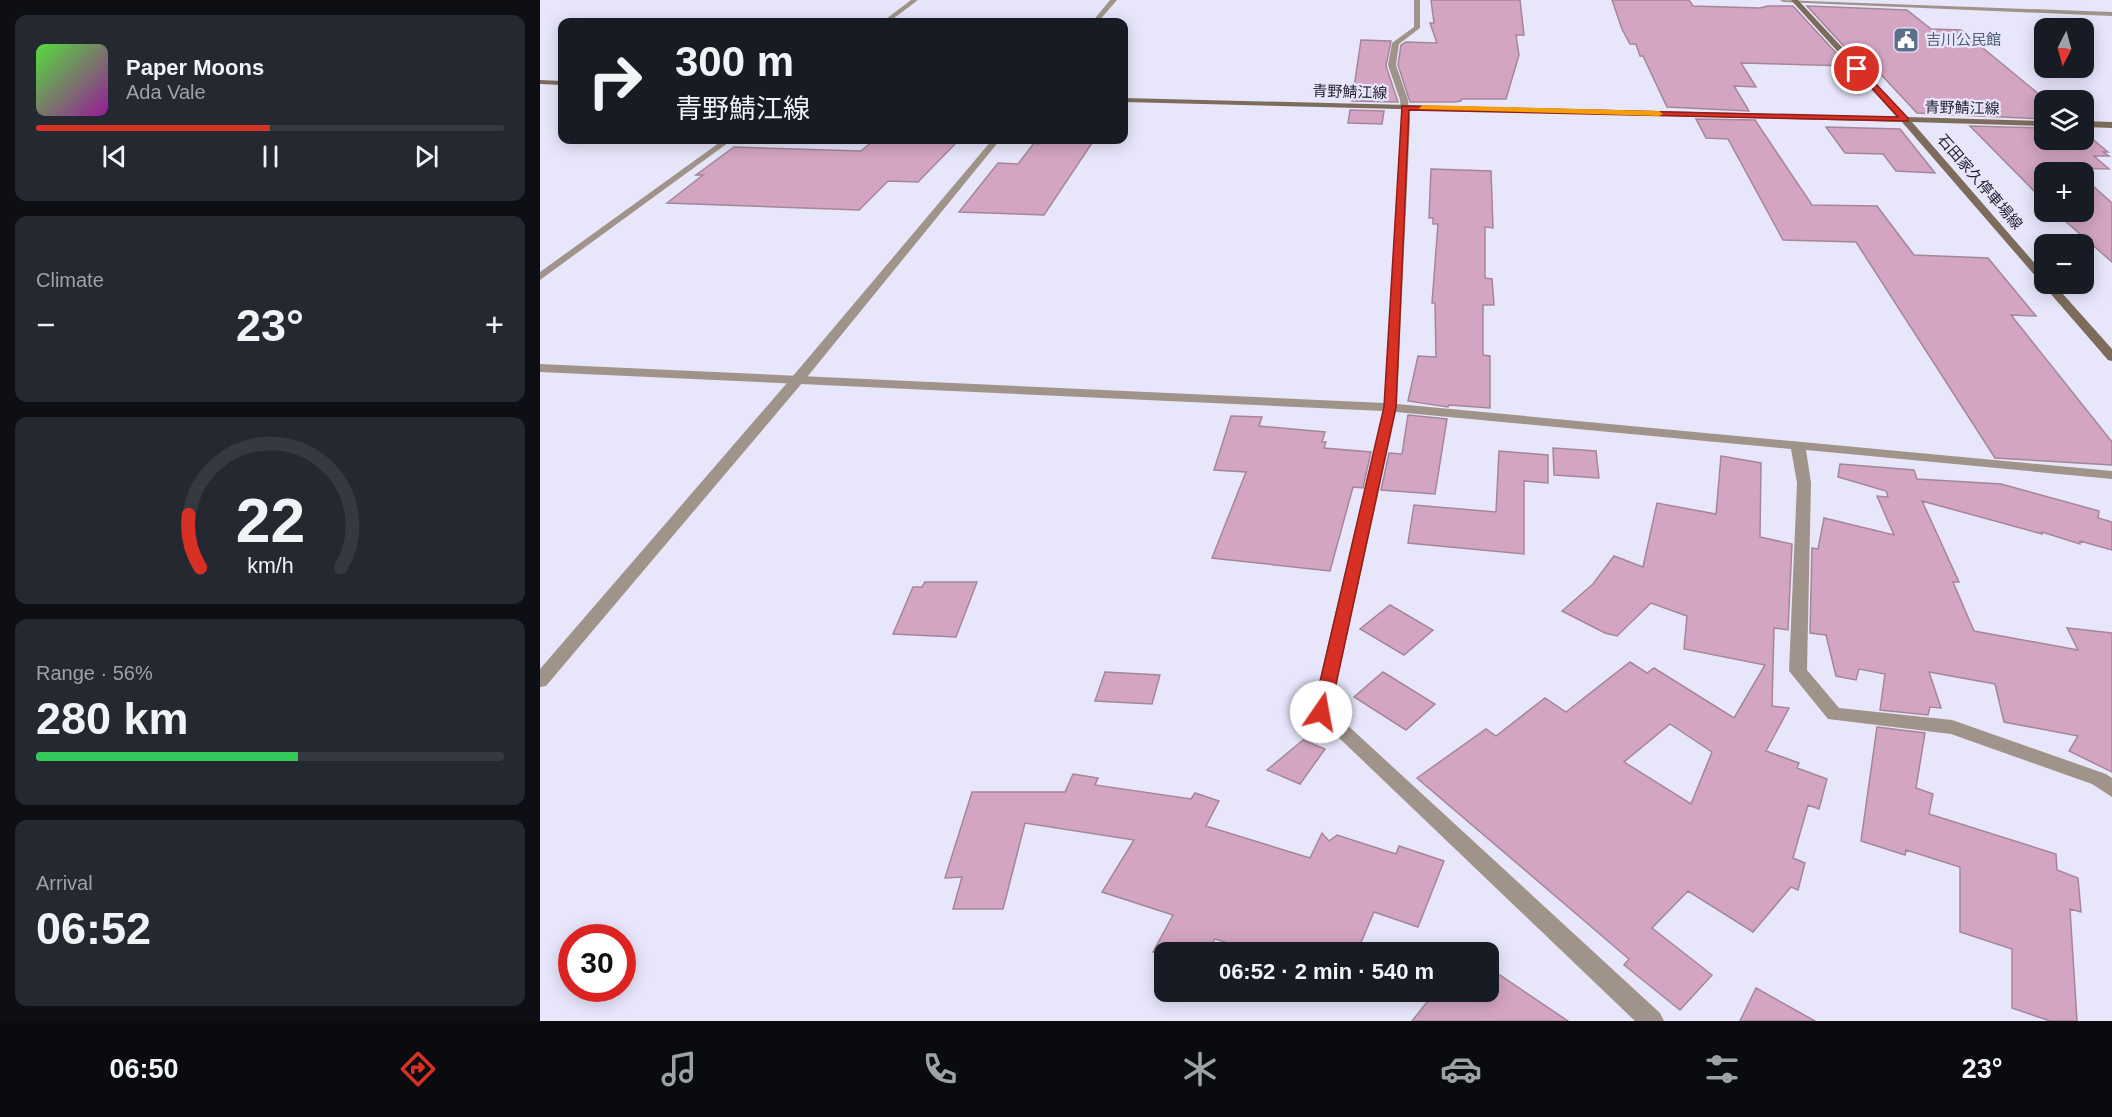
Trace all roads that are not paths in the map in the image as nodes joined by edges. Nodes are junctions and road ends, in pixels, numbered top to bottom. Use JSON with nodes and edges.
{"nodes":[{"id":1,"x":915,"y":0,"type":"edge"},
{"id":2,"x":1114,"y":0,"type":"edge"},
{"id":3,"x":1417,"y":0,"type":"edge"},
{"id":4,"x":1783,"y":0,"type":"edge"},
{"id":5,"x":1794,"y":0,"type":"edge"},
{"id":6,"x":1879,"y":0,"type":"edge"},
{"id":7,"x":2094,"y":5,"type":"dead end"},
{"id":8,"x":2102,"y":9,"type":"junction"},
{"id":9,"x":2111,"y":13,"type":"edge"},
{"id":10,"x":890,"y":18,"type":"edge"},
{"id":11,"x":1098,"y":18,"type":"edge"},
{"id":12,"x":540,"y":82,"type":"edge"},
{"id":13,"x":558,"y":83,"type":"edge"},
{"id":14,"x":1128,"y":100,"type":"edge"},
{"id":15,"x":1405,"y":107,"type":"junction"},
{"id":16,"x":1905,"y":120,"type":"junction"},
{"id":17,"x":2034,"y":123,"type":"edge"},
{"id":18,"x":2094,"y":124,"type":"edge"},
{"id":19,"x":2112,"y":125,"type":"edge"},
{"id":20,"x":723,"y":144,"type":"edge"},
{"id":21,"x":993,"y":144,"type":"edge"},
{"id":22,"x":2034,"y":268,"type":"edge"},
{"id":23,"x":540,"y":277,"type":"edge"},
{"id":24,"x":2057,"y":294,"type":"edge"},
{"id":25,"x":2112,"y":357,"type":"edge"},
{"id":26,"x":540,"y":368,"type":"edge"},
{"id":27,"x":798,"y":379,"type":"junction"},
{"id":28,"x":1390,"y":407,"type":"junction"},
{"id":29,"x":1797,"y":446,"type":"junction"},
{"id":30,"x":2112,"y":476,"type":"edge"},
{"id":31,"x":540,"y":681,"type":"edge"},
{"id":32,"x":2112,"y":789,"type":"edge"},
{"id":33,"x":1652,"y":1021,"type":"edge"}],
"edges":[{"from":1,"to":10,"type":"street"},
{"from":2,"to":11,"type":"street"},
{"from":3,"to":15,"type":"street"},
{"from":4,"to":5,"type":"street"},
{"from":5,"to":9,"type":"street"},
{"from":5,"to":16,"type":"main road","name":"石田家久停車場線"},
{"from":6,"to":8,"type":"street"},
{"from":7,"to":8,"type":"street"},
{"from":8,"to":9,"type":"street"},
{"from":12,"to":13,"type":"main road"},
{"from":14,"to":15,"type":"main road","name":"青野鯖江線"},
{"from":15,"to":16,"type":"main road","name":"青野鯖江線"},
{"from":15,"to":28,"type":"street"},
{"from":16,"to":17,"type":"main road","name":"青野鯖江線"},
{"from":16,"to":22,"type":"main road","name":"石田家久停車場線"},
{"from":18,"to":19,"type":"main road"},
{"from":20,"to":23,"type":"street"},
{"from":21,"to":27,"type":"street"},
{"from":24,"to":25,"type":"main road"},
{"from":26,"to":27,"type":"street"},
{"from":27,"to":28,"type":"street"},
{"from":27,"to":31,"type":"street"},
{"from":28,"to":29,"type":"street"},
{"from":28,"to":33,"type":"street"},
{"from":29,"to":30,"type":"street"},
{"from":29,"to":32,"type":"street"}]}
